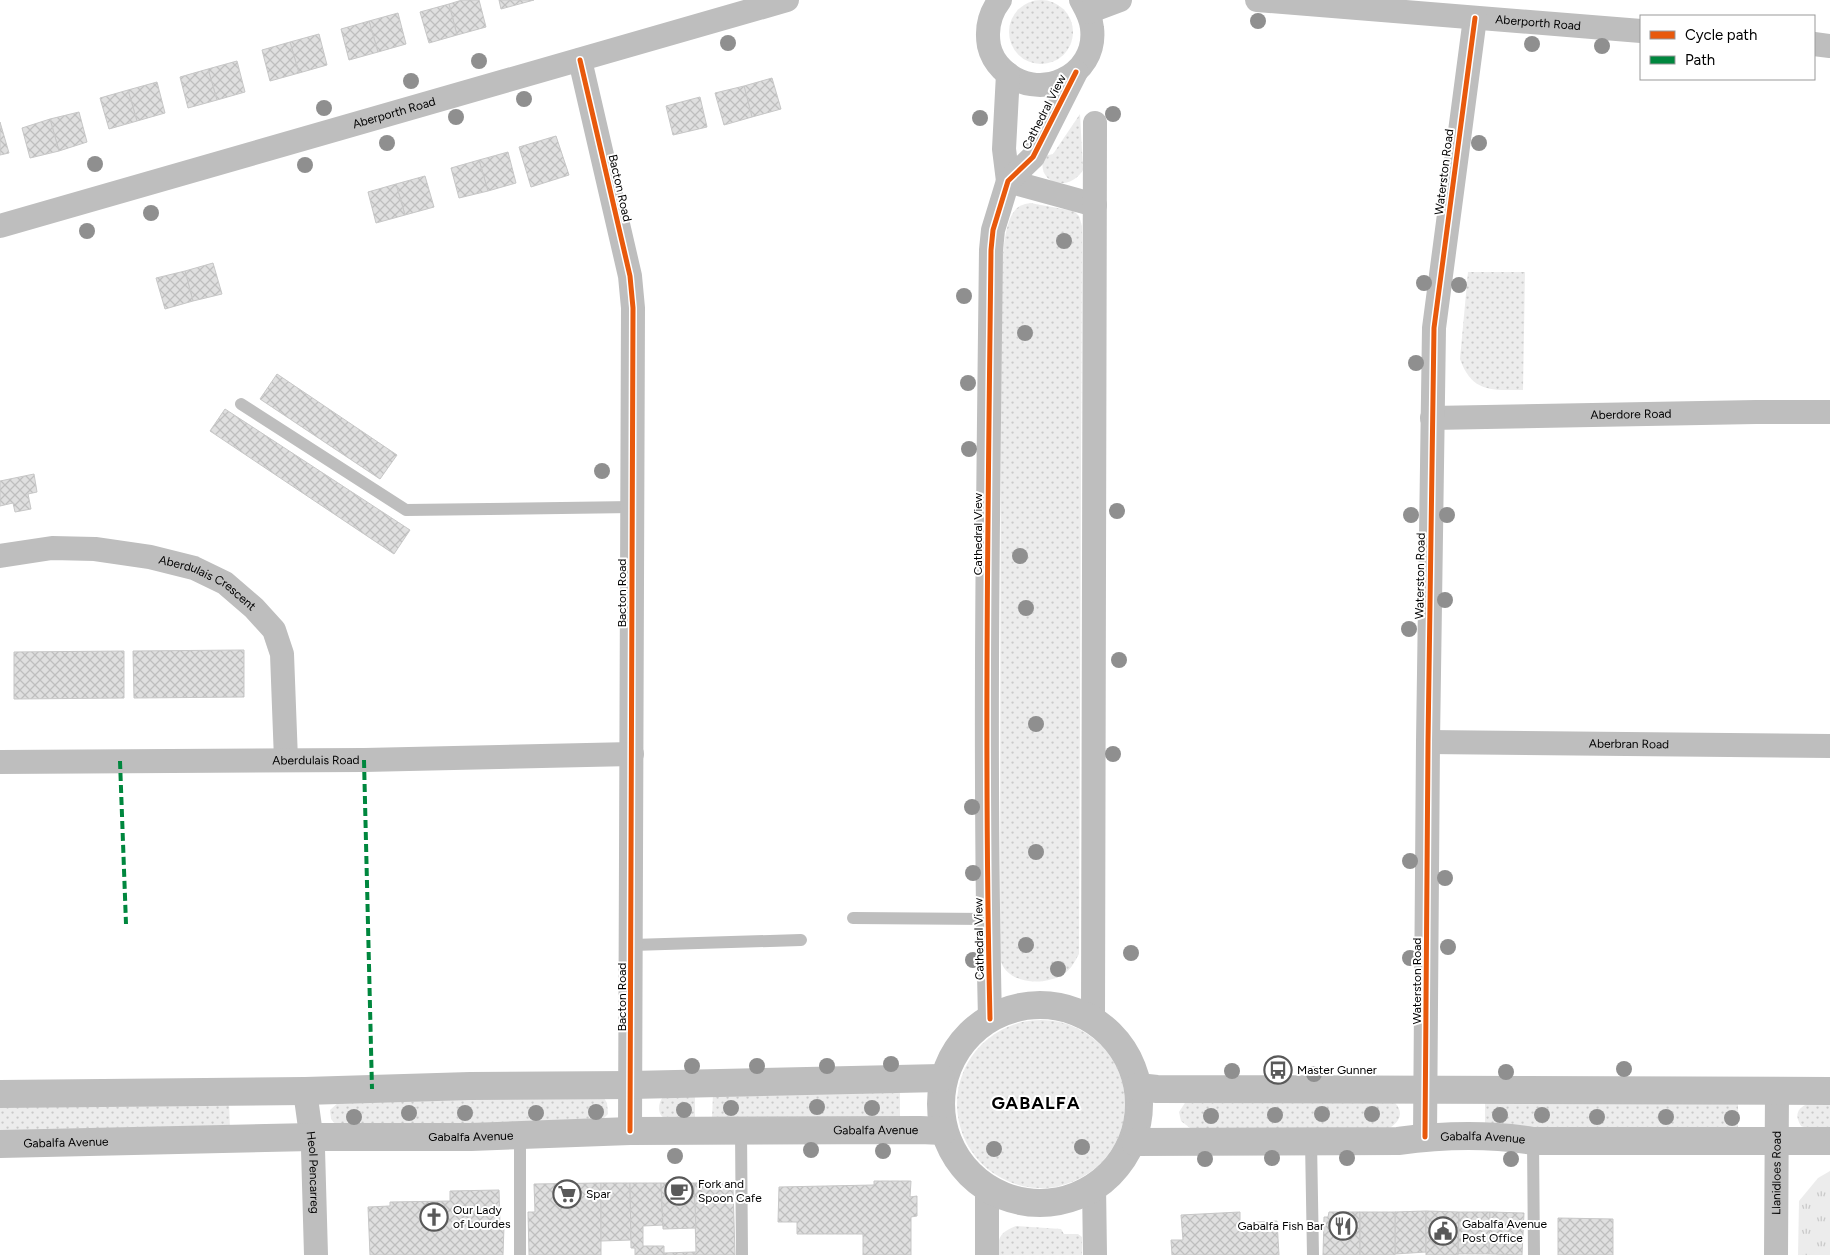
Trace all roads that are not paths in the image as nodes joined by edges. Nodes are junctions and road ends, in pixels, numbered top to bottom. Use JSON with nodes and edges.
{"nodes":[{"id":1,"x":787,"y":0,"type":"edge"},
{"id":2,"x":1120,"y":0,"type":"edge"},
{"id":3,"x":1257,"y":0,"type":"edge"},
{"id":4,"x":993,"y":2,"type":"edge"},
{"id":5,"x":1085,"y":6,"type":"edge"},
{"id":6,"x":1475,"y":18,"type":"junction"},
{"id":7,"x":1640,"y":31,"type":"edge"},
{"id":8,"x":1815,"y":44,"type":"edge"},
{"id":9,"x":1830,"y":46,"type":"edge"},
{"id":10,"x":580,"y":60,"type":"junction"},
{"id":11,"x":1076,"y":72,"type":"junction"},
{"id":12,"x":1008,"y":74,"type":"junction"},
{"id":13,"x":1096,"y":124,"type":"dead end"},
{"id":14,"x":1008,"y":181,"type":"junction"},
{"id":15,"x":1095,"y":205,"type":"junction"},
{"id":16,"x":0,"y":226,"type":"edge"},
{"id":17,"x":241,"y":404,"type":"dead end"},
{"id":18,"x":1830,"y":412,"type":"edge"},
{"id":19,"x":1432,"y":418,"type":"junction"},
{"id":20,"x":633,"y":507,"type":"junction"},
{"id":21,"x":0,"y":556,"type":"edge"},
{"id":22,"x":1428,"y":742,"type":"junction"},
{"id":23,"x":1830,"y":746,"type":"edge"},
{"id":24,"x":632,"y":754,"type":"junction"},
{"id":25,"x":286,"y":760,"type":"junction"},
{"id":26,"x":0,"y":762,"type":"edge"},
{"id":27,"x":853,"y":918,"type":"dead end"},
{"id":28,"x":988,"y":919,"type":"junction"},
{"id":29,"x":801,"y":940,"type":"dead end"},
{"id":30,"x":632,"y":945,"type":"junction"},
{"id":31,"x":990,"y":1019,"type":"junction"},
{"id":32,"x":1093,"y":1020,"type":"junction"},
{"id":33,"x":941,"y":1078,"type":"junction"},
{"id":34,"x":631,"y":1085,"type":"junction"},
{"id":35,"x":1138,"y":1087,"type":"junction"},
{"id":36,"x":305,"y":1091,"type":"junction"},
{"id":37,"x":1426,"y":1091,"type":"junction"},
{"id":38,"x":1777,"y":1091,"type":"junction"},
{"id":39,"x":1830,"y":1091,"type":"edge"},
{"id":40,"x":0,"y":1094,"type":"edge"},
{"id":41,"x":741,"y":1130,"type":"junction"},
{"id":42,"x":630,"y":1131,"type":"junction"},
{"id":43,"x":943,"y":1131,"type":"junction"},
{"id":44,"x":520,"y":1135,"type":"junction"},
{"id":45,"x":312,"y":1137,"type":"junction"},
{"id":46,"x":1425,"y":1137,"type":"junction"},
{"id":47,"x":1777,"y":1140,"type":"junction"},
{"id":48,"x":1533,"y":1141,"type":"junction"},
{"id":49,"x":1830,"y":1141,"type":"edge"},
{"id":50,"x":1135,"y":1142,"type":"junction"},
{"id":51,"x":1311,"y":1142,"type":"junction"},
{"id":52,"x":0,"y":1144,"type":"edge"},
{"id":53,"x":987,"y":1186,"type":"junction"},
{"id":54,"x":1094,"y":1186,"type":"junction"},
{"id":55,"x":316,"y":1255,"type":"edge"},
{"id":56,"x":520,"y":1255,"type":"edge"},
{"id":57,"x":742,"y":1255,"type":"edge"},
{"id":58,"x":987,"y":1255,"type":"edge"},
{"id":59,"x":1095,"y":1255,"type":"edge"},
{"id":60,"x":1313,"y":1255,"type":"edge"},
{"id":61,"x":1534,"y":1255,"type":"edge"},
{"id":62,"x":1776,"y":1255,"type":"edge"}],
"edges":[{"from":1,"to":10,"type":"street","name":"Aberporth Road"},
{"from":2,"to":5,"type":"street"},
{"from":3,"to":6,"type":"street","name":"Aberporth Road"},
{"from":4,"to":12,"type":"street"},
{"from":5,"to":11,"type":"street","name":"Cathedral View"},
{"from":6,"to":7,"type":"street","name":"Aberporth Road"},
{"from":6,"to":19,"type":"street","name":"Waterston Road"},
{"from":8,"to":9,"type":"street"},
{"from":10,"to":16,"type":"street","name":"Aberporth Road"},
{"from":10,"to":20,"type":"street","name":"Bacton Road"},
{"from":11,"to":12,"type":"street"},
{"from":11,"to":14,"type":"street","name":"Cathedral View"},
{"from":12,"to":14,"type":"street","name":"Cathedral View"},
{"from":13,"to":15,"type":"street"},
{"from":14,"to":15,"type":"street"},
{"from":14,"to":28,"type":"street","name":"Cathedral View"},
{"from":15,"to":32,"type":"street"},
{"from":17,"to":20,"type":"lane"},
{"from":18,"to":19,"type":"street","name":"Aberdore Road"},
{"from":19,"to":22,"type":"street","name":"Waterston Road"},
{"from":20,"to":24,"type":"street","name":"Bacton Road"},
{"from":21,"to":25,"type":"street","name":"Aberdulais Crescent"},
{"from":22,"to":23,"type":"street","name":"Aberbran Road"},
{"from":22,"to":37,"type":"street","name":"Waterston Road"},
{"from":24,"to":25,"type":"street","name":"Aberdulais Road"},
{"from":24,"to":30,"type":"street","name":"Bacton Road"},
{"from":25,"to":26,"type":"street","name":"Aberdulais Road"},
{"from":27,"to":28,"type":"lane"},
{"from":28,"to":31,"type":"street","name":"Cathedral View"},
{"from":29,"to":30,"type":"lane"},
{"from":30,"to":34,"type":"street","name":"Bacton Road"},
{"from":31,"to":32,"type":"street"},
{"from":31,"to":33,"type":"street"},
{"from":32,"to":35,"type":"street"},
{"from":33,"to":34,"type":"street"},
{"from":33,"to":43,"type":"street"},
{"from":34,"to":36,"type":"street"},
{"from":34,"to":42,"type":"street","name":"Bacton Road"},
{"from":35,"to":37,"type":"street"},
{"from":35,"to":50,"type":"street"},
{"from":36,"to":40,"type":"street"},
{"from":36,"to":45,"type":"street","name":"Heol Pencarreg"},
{"from":37,"to":38,"type":"street"},
{"from":37,"to":46,"type":"street","name":"Waterston Road"},
{"from":38,"to":39,"type":"street"},
{"from":38,"to":47,"type":"street","name":"Llanidloes Road"},
{"from":41,"to":42,"type":"street","name":"Gabalfa Avenue"},
{"from":41,"to":43,"type":"street","name":"Gabalfa Avenue"},
{"from":41,"to":57,"type":"lane"},
{"from":42,"to":44,"type":"street","name":"Gabalfa Avenue"},
{"from":43,"to":53,"type":"street"},
{"from":44,"to":45,"type":"street","name":"Gabalfa Avenue"},
{"from":44,"to":56,"type":"lane"},
{"from":45,"to":52,"type":"street","name":"Gabalfa Avenue"},
{"from":45,"to":55,"type":"street","name":"Heol Pencarreg"},
{"from":46,"to":48,"type":"street","name":"Gabalfa Avenue"},
{"from":46,"to":51,"type":"street","name":"Gabalfa Avenue"},
{"from":47,"to":48,"type":"street","name":"Gabalfa Avenue"},
{"from":47,"to":49,"type":"street","name":"Gabalfa Avenue"},
{"from":47,"to":62,"type":"street","name":"Llanidloes Road"},
{"from":48,"to":61,"type":"lane"},
{"from":50,"to":51,"type":"street","name":"Gabalfa Avenue"},
{"from":50,"to":54,"type":"street"},
{"from":51,"to":60,"type":"lane"},
{"from":53,"to":54,"type":"street"},
{"from":53,"to":58,"type":"street"},
{"from":54,"to":59,"type":"street"}]}
